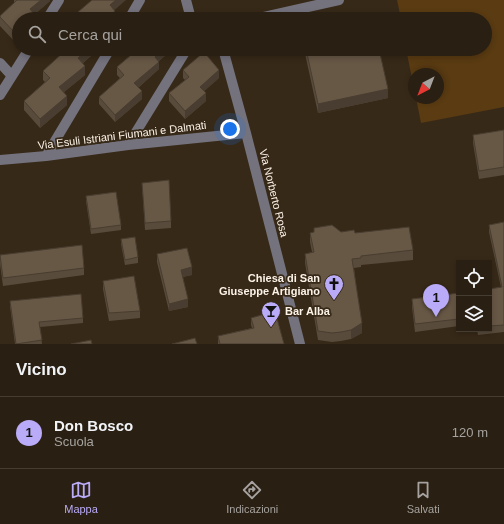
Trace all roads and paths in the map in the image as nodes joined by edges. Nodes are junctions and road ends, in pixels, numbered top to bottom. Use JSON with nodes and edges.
{"nodes":[{"id":1,"x":59,"y":0,"type":"edge"},
{"id":2,"x":140,"y":0,"type":"edge"},
{"id":3,"x":186,"y":0,"type":"edge"},
{"id":4,"x":339,"y":0,"type":"edge"},
{"id":5,"x":51,"y":12,"type":"edge"},
{"id":6,"x":133,"y":12,"type":"edge"},
{"id":7,"x":190,"y":12,"type":"edge"},
{"id":8,"x":285,"y":12,"type":"edge"},
{"id":9,"x":25,"y":56,"type":"edge"},
{"id":10,"x":106,"y":56,"type":"edge"},
{"id":11,"x":184,"y":56,"type":"edge"},
{"id":12,"x":225,"y":56,"type":"edge"},
{"id":13,"x":0,"y":63,"type":"edge"},
{"id":14,"x":12,"y":76,"type":"junction"},
{"id":15,"x":0,"y":95,"type":"edge"},
{"id":16,"x":246,"y":133,"type":"junction"},
{"id":17,"x":128,"y":145,"type":"junction"},
{"id":18,"x":46,"y":156,"type":"junction"},
{"id":19,"x":0,"y":160,"type":"edge"},
{"id":20,"x":300,"y":344,"type":"edge"}],
"edges":[{"from":1,"to":5,"type":"street"},
{"from":2,"to":6,"type":"street"},
{"from":3,"to":7,"type":"street"},
{"from":4,"to":8,"type":"street"},
{"from":9,"to":14,"type":"street"},
{"from":10,"to":18,"type":"street"},
{"from":11,"to":17,"type":"street"},
{"from":12,"to":16,"type":"street","name":"Via Norberto Rosa"},
{"from":13,"to":14,"type":"street"},
{"from":14,"to":15,"type":"street"},
{"from":16,"to":17,"type":"street","name":"Via Esuli Istriani Fiumani e Dalmati"},
{"from":16,"to":20,"type":"street","name":"Via Norberto Rosa"},
{"from":17,"to":18,"type":"street","name":"Via Esuli Istriani Fiumani e Dalmati"},
{"from":18,"to":19,"type":"street","name":"Via Esuli Istriani Fiumani e Dalmati"}]}
